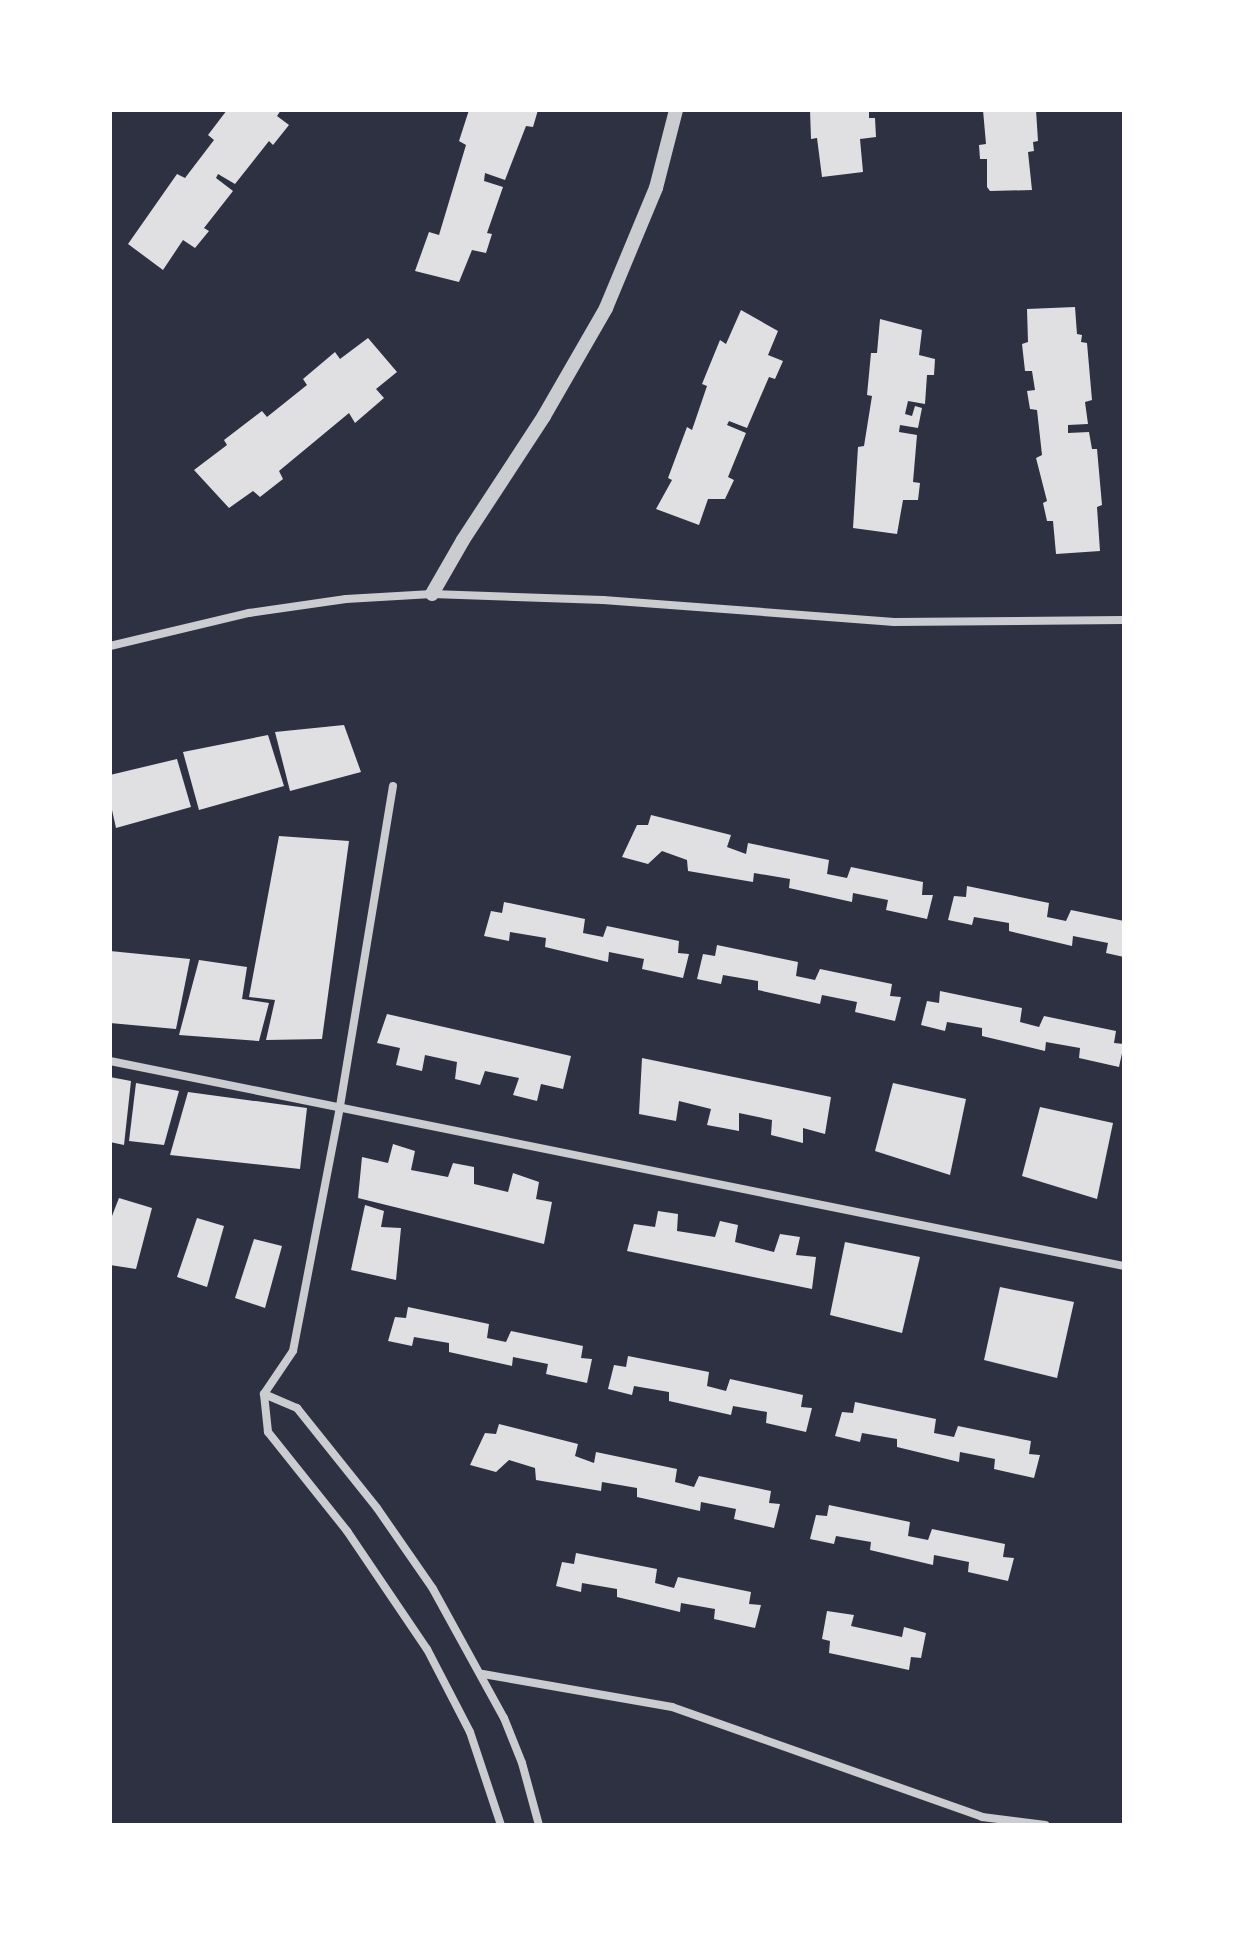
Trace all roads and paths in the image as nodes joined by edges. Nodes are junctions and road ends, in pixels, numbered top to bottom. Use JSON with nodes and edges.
{"nodes":[{"id":1,"x":676,"y":110,"type":"edge"},
{"id":2,"x":432,"y":594,"type":"junction"},
{"id":3,"x":1124,"y":620,"type":"edge"},
{"id":4,"x":110,"y":646,"type":"edge"},
{"id":5,"x":393,"y":786,"type":"dead end"},
{"id":6,"x":110,"y":1061,"type":"edge"},
{"id":7,"x":340,"y":1107,"type":"junction"},
{"id":8,"x":1124,"y":1266,"type":"edge"},
{"id":9,"x":264,"y":1394,"type":"junction"},
{"id":10,"x":483,"y":1674,"type":"junction"},
{"id":11,"x":501,"y":1825,"type":"edge"},
{"id":12,"x":539,"y":1825,"type":"edge"},
{"id":13,"x":1045,"y":1825,"type":"edge"}],
"edges":[{"from":1,"to":2,"type":"street"},
{"from":2,"to":3,"type":"street"},
{"from":2,"to":4,"type":"street"},
{"from":5,"to":7,"type":"street"},
{"from":6,"to":7,"type":"street"},
{"from":7,"to":8,"type":"street"},
{"from":7,"to":9,"type":"street"},
{"from":9,"to":10,"type":"street"},
{"from":9,"to":11,"type":"street"},
{"from":10,"to":12,"type":"street"},
{"from":10,"to":13,"type":"street"}]}
